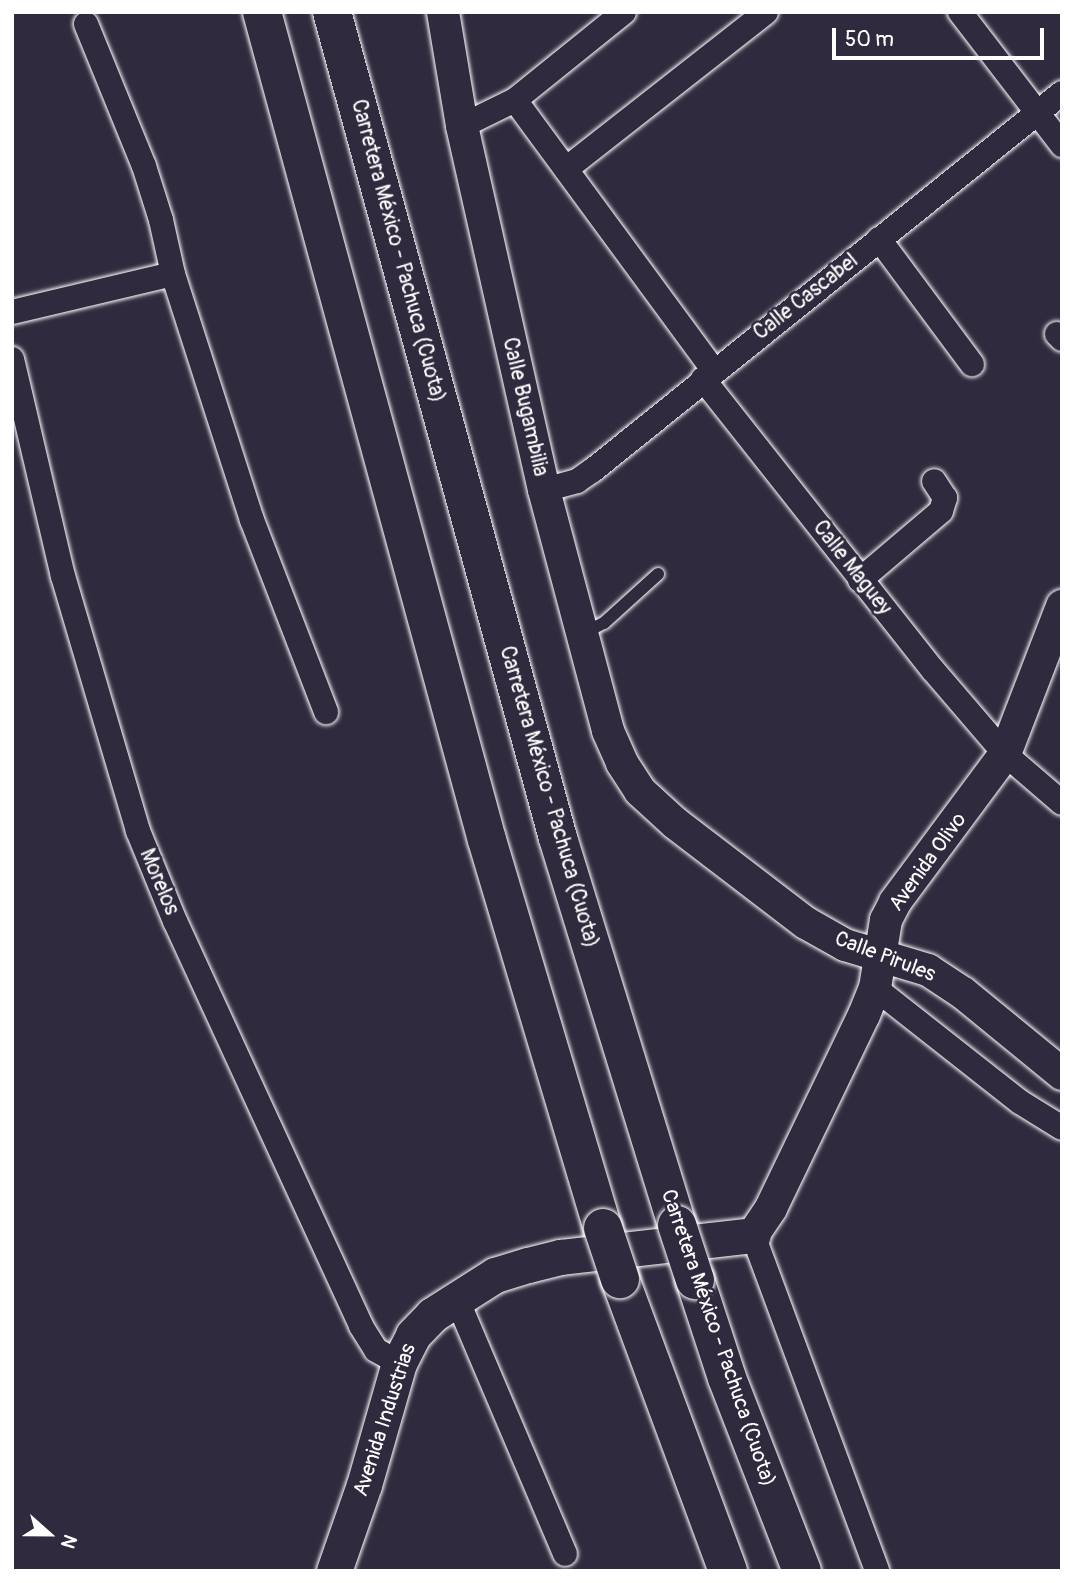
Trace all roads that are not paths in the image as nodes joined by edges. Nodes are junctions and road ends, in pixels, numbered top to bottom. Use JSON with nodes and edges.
{"nodes":[{"id":1,"x":262,"y":12,"type":"edge"},
{"id":2,"x":332,"y":12,"type":"edge"},
{"id":3,"x":443,"y":12,"type":"edge"},
{"id":4,"x":624,"y":12,"type":"edge"},
{"id":5,"x":766,"y":12,"type":"edge"},
{"id":6,"x":960,"y":12,"type":"edge"},
{"id":7,"x":86,"y":24,"type":"dead end"},
{"id":8,"x":1062,"y":93,"type":"edge"},
{"id":9,"x":514,"y":100,"type":"junction"},
{"id":10,"x":1037,"y":113,"type":"junction"},
{"id":11,"x":462,"y":125,"type":"junction"},
{"id":12,"x":1062,"y":145,"type":"edge"},
{"id":13,"x":566,"y":169,"type":"junction"},
{"id":14,"x":879,"y":239,"type":"junction"},
{"id":15,"x":173,"y":274,"type":"junction"},
{"id":16,"x":12,"y":312,"type":"edge"},
{"id":17,"x":12,"y":359,"type":"edge"},
{"id":18,"x":972,"y":364,"type":"dead end"},
{"id":19,"x":708,"y":375,"type":"junction"},
{"id":20,"x":934,"y":481,"type":"dead end"},
{"id":21,"x":544,"y":490,"type":"junction"},
{"id":22,"x":658,"y":574,"type":"dead end"},
{"id":23,"x":860,"y":580,"type":"junction"},
{"id":24,"x":1062,"y":606,"type":"edge"},
{"id":25,"x":584,"y":633,"type":"junction"},
{"id":26,"x":326,"y":712,"type":"dead end"},
{"id":27,"x":1006,"y":754,"type":"junction"},
{"id":28,"x":640,"y":791,"type":"joint"},
{"id":29,"x":1062,"y":803,"type":"edge"},
{"id":30,"x":882,"y":956,"type":"junction"},
{"id":31,"x":875,"y":988,"type":"junction"},
{"id":32,"x":1062,"y":1074,"type":"edge"},
{"id":33,"x":1062,"y":1128,"type":"edge"},
{"id":34,"x":752,"y":1235,"type":"junction"},
{"id":35,"x":456,"y":1297,"type":"junction"},
{"id":36,"x":399,"y":1363,"type":"junction"},
{"id":37,"x":565,"y":1554,"type":"dead end"},
{"id":38,"x":334,"y":1571,"type":"edge"},
{"id":39,"x":728,"y":1571,"type":"edge"},
{"id":40,"x":802,"y":1571,"type":"edge"},
{"id":41,"x":877,"y":1571,"type":"edge"}],
"edges":[{"from":1,"to":39,"type":"highway","bridge":true},
{"from":2,"to":40,"type":"highway","name":"Carretera México - Pachuca (Cuota)","bridge":true},
{"from":3,"to":11,"type":"street","name":"Calle Bugambilia"},
{"from":4,"to":9,"type":"street"},
{"from":5,"to":13,"type":"street"},
{"from":6,"to":10,"type":"street"},
{"from":7,"to":15,"type":"street"},
{"from":8,"to":10,"type":"street","name":"Calle Cascabel"},
{"from":9,"to":11,"type":"street"},
{"from":9,"to":13,"type":"street","name":"Calle Maguey"},
{"from":10,"to":12,"type":"street"},
{"from":10,"to":14,"type":"street","name":"Calle Cascabel"},
{"from":11,"to":21,"type":"street","name":"Calle Bugambilia"},
{"from":13,"to":19,"type":"street","name":"Calle Maguey"},
{"from":14,"to":18,"type":"street"},
{"from":14,"to":19,"type":"street","name":"Calle Cascabel"},
{"from":15,"to":16,"type":"street"},
{"from":15,"to":26,"type":"street"},
{"from":17,"to":36,"type":"street","name":"Morelos"},
{"from":19,"to":21,"type":"street","name":"Calle Cascabel"},
{"from":19,"to":23,"type":"street","name":"Calle Maguey"},
{"from":20,"to":23,"type":"street"},
{"from":21,"to":25,"type":"street","name":"Calle Bugambilia"},
{"from":22,"to":25,"type":"lane"},
{"from":23,"to":27,"type":"street","name":"Calle Maguey"},
{"from":24,"to":27,"type":"street","name":"Avenida Olivo"},
{"from":25,"to":28,"type":"street","name":"Calle Bugambilia"},
{"from":27,"to":29,"type":"street","name":"Calle Maguey"},
{"from":27,"to":30,"type":"street","name":"Avenida Olivo"},
{"from":28,"to":30,"type":"street","name":"Calle Pirules"},
{"from":30,"to":31,"type":"street","name":"Avenida Olivo"},
{"from":30,"to":32,"type":"street","name":"Calle Pirules"},
{"from":31,"to":33,"type":"street"},
{"from":31,"to":34,"type":"street","name":"Avenida Olivo"},
{"from":34,"to":35,"type":"main road","name":"Avenida Industrias"},
{"from":34,"to":41,"type":"street"},
{"from":35,"to":36,"type":"main road","name":"Avenida Industrias"},
{"from":35,"to":37,"type":"street"},
{"from":36,"to":38,"type":"main road","name":"Avenida Industrias"}]}
